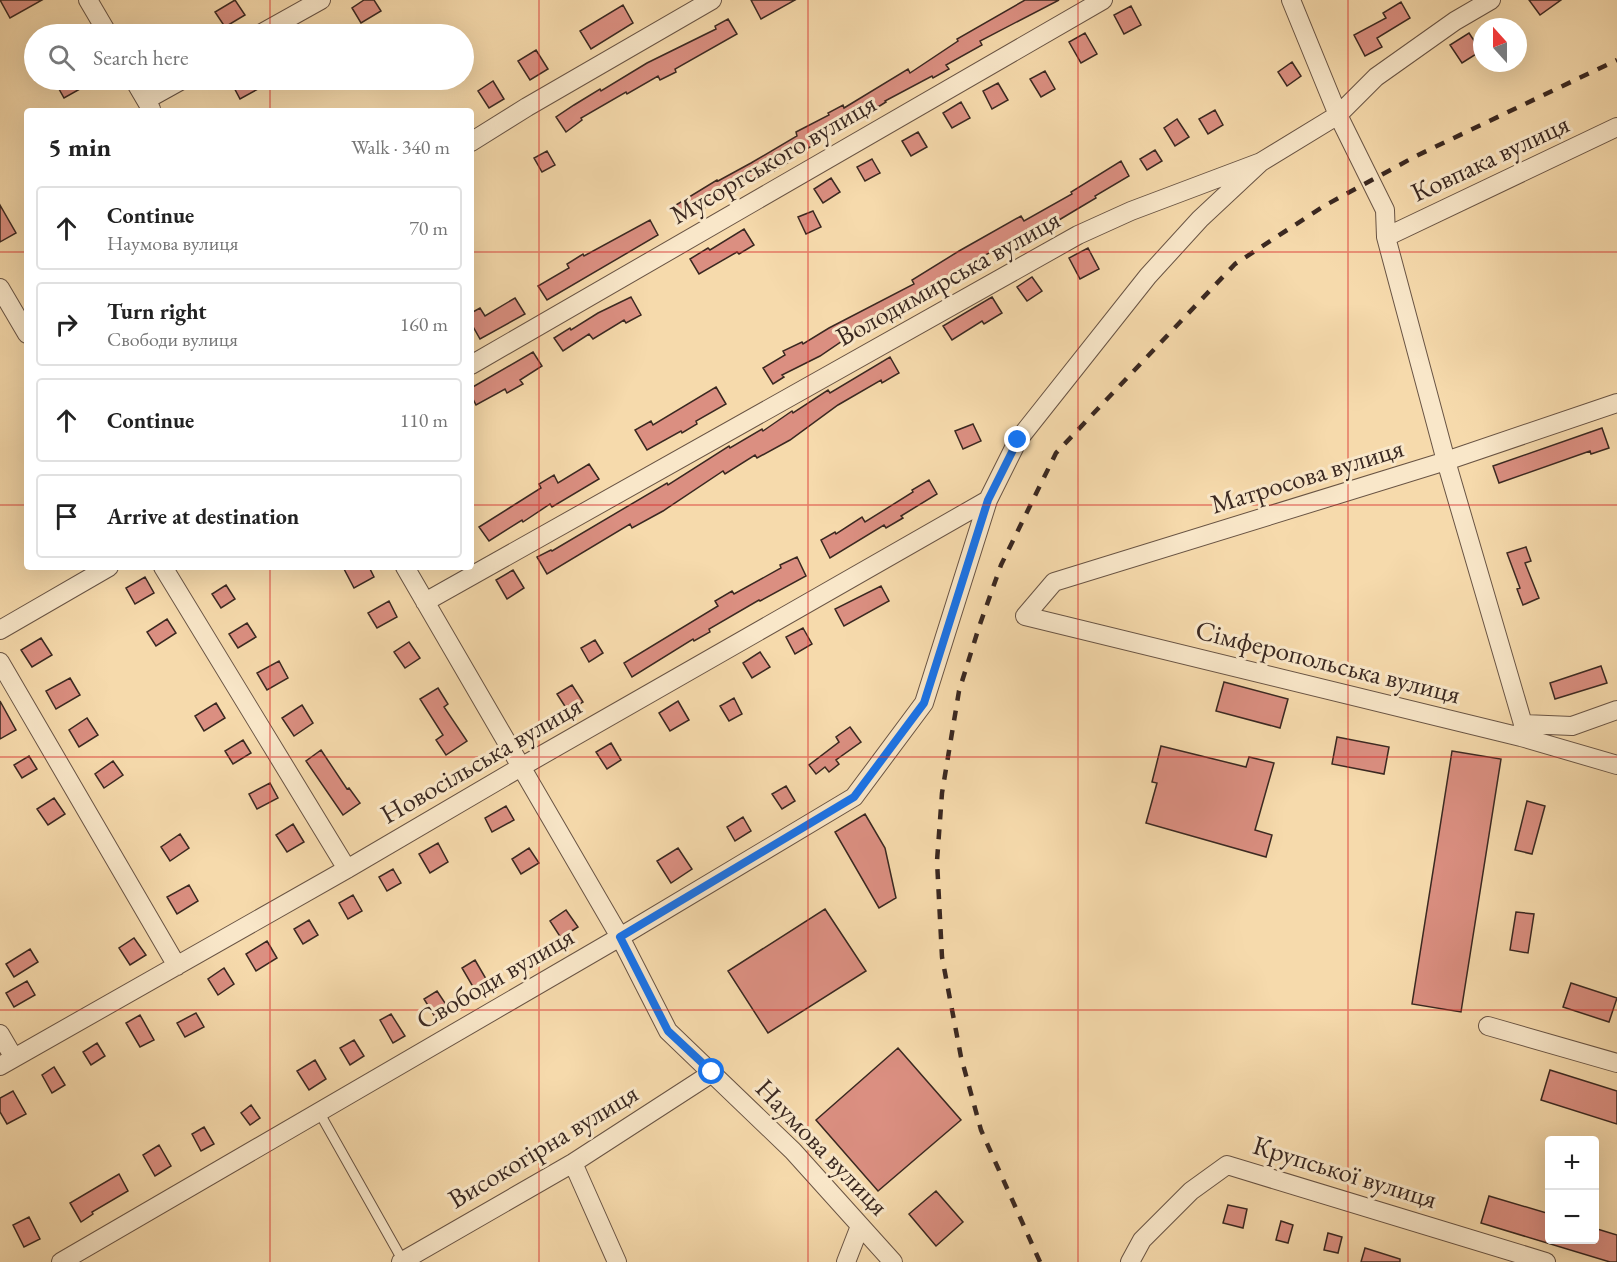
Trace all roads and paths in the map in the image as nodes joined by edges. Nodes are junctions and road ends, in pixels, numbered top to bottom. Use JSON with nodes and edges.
{"nodes":[{"id":1,"x":88,"y":0,"type":"edge"},
{"id":2,"x":321,"y":0,"type":"edge"},
{"id":3,"x":712,"y":0,"type":"edge"},
{"id":4,"x":1103,"y":0,"type":"edge"},
{"id":5,"x":1291,"y":0,"type":"edge"},
{"id":6,"x":1491,"y":0,"type":"edge"},
{"id":7,"x":102,"y":24,"type":"edge"},
{"id":8,"x":278,"y":24,"type":"edge"},
{"id":9,"x":140,"y":90,"type":"edge"},
{"id":10,"x":169,"y":90,"type":"edge"},
{"id":11,"x":149,"y":106,"type":"edge"},
{"id":12,"x":1338,"y":115,"type":"junction"},
{"id":13,"x":1617,"y":127,"type":"edge"},
{"id":14,"x":474,"y":140,"type":"edge"},
{"id":15,"x":1261,"y":162,"type":"junction"},
{"id":16,"x":1386,"y":237,"type":"junction"},
{"id":17,"x":0,"y":288,"type":"edge"},
{"id":18,"x":24,"y":329,"type":"edge"},
{"id":19,"x":474,"y":363,"type":"edge"},
{"id":20,"x":1617,"y":403,"type":"edge"},
{"id":21,"x":1446,"y":461,"type":"junction"},
{"id":22,"x":988,"y":500,"type":"junction"},
{"id":23,"x":104,"y":570,"type":"edge"},
{"id":24,"x":165,"y":570,"type":"edge"},
{"id":25,"x":407,"y":570,"type":"edge"},
{"id":26,"x":425,"y":602,"type":"junction"},
{"id":27,"x":1025,"y":616,"type":"joint"},
{"id":28,"x":0,"y":630,"type":"edge"},
{"id":29,"x":0,"y":662,"type":"edge"},
{"id":30,"x":1617,"y":710,"type":"edge"},
{"id":31,"x":1522,"y":730,"type":"junction"},
{"id":32,"x":1617,"y":765,"type":"edge"},
{"id":33,"x":521,"y":766,"type":"junction"},
{"id":34,"x":347,"y":869,"type":"junction"},
{"id":35,"x":620,"y":937,"type":"junction"},
{"id":36,"x":177,"y":966,"type":"junction"},
{"id":37,"x":1488,"y":1026,"type":"dead end"},
{"id":38,"x":0,"y":1034,"type":"edge"},
{"id":39,"x":7,"y":1062,"type":"edge"},
{"id":40,"x":1617,"y":1063,"type":"edge"},
{"id":41,"x":712,"y":1072,"type":"junction"},
{"id":42,"x":319,"y":1112,"type":"junction"},
{"id":43,"x":573,"y":1163,"type":"junction"},
{"id":44,"x":860,"y":1226,"type":"junction"},
{"id":45,"x":61,"y":1262,"type":"edge"},
{"id":46,"x":402,"y":1262,"type":"edge"},
{"id":47,"x":617,"y":1262,"type":"edge"},
{"id":48,"x":846,"y":1262,"type":"edge"},
{"id":49,"x":893,"y":1262,"type":"edge"},
{"id":50,"x":1130,"y":1262,"type":"edge"},
{"id":51,"x":1546,"y":1262,"type":"edge"}],
"edges":[{"from":1,"to":7,"type":"street"},
{"from":2,"to":8,"type":"street"},
{"from":3,"to":14,"type":"street"},
{"from":4,"to":19,"type":"street","name":"Мусоргського вулиця"},
{"from":5,"to":12,"type":"street"},
{"from":6,"to":12,"type":"street","name":"Володимирська вулиця"},
{"from":9,"to":11,"type":"street"},
{"from":10,"to":11,"type":"street"},
{"from":12,"to":15,"type":"street","name":"Володимирська вулиця"},
{"from":12,"to":16,"type":"street"},
{"from":13,"to":16,"type":"street","name":"Ковпака вулиця"},
{"from":15,"to":22,"type":"street","name":"Свободи вулиця"},
{"from":15,"to":26,"type":"street","name":"Володимирська вулиця"},
{"from":16,"to":21,"type":"street"},
{"from":17,"to":18,"type":"street"},
{"from":20,"to":21,"type":"street","name":"Матросова вулиця"},
{"from":21,"to":27,"type":"street","name":"Матросова вулиця"},
{"from":21,"to":31,"type":"street"},
{"from":22,"to":33,"type":"street","name":"Новосільська вулиця"},
{"from":22,"to":35,"type":"street","name":"Свободи вулиця"},
{"from":23,"to":28,"type":"street"},
{"from":24,"to":34,"type":"street"},
{"from":25,"to":26,"type":"street","name":"Наумова вулиця"},
{"from":26,"to":33,"type":"street","name":"Наумова вулиця"},
{"from":27,"to":31,"type":"street","name":"Сімферопольська вулиця"},
{"from":29,"to":36,"type":"street"},
{"from":30,"to":31,"type":"street"},
{"from":31,"to":32,"type":"street","name":"Сімферопольська вулиця"},
{"from":33,"to":34,"type":"street","name":"Новосільська вулиця"},
{"from":33,"to":35,"type":"street","name":"Наумова вулиця"},
{"from":34,"to":36,"type":"street","name":"Новосільська вулиця"},
{"from":35,"to":41,"type":"street","name":"Наумова вулиця"},
{"from":35,"to":42,"type":"street","name":"Свободи вулиця"},
{"from":36,"to":39,"type":"street","name":"Новосільська вулиця"},
{"from":37,"to":40,"type":"street"},
{"from":38,"to":39,"type":"street"},
{"from":41,"to":43,"type":"street","name":"Високогірна вулиця"},
{"from":41,"to":44,"type":"street","name":"Наумова вулиця"},
{"from":42,"to":45,"type":"street","name":"Свободи вулиця"},
{"from":42,"to":46,"type":"lane"},
{"from":43,"to":46,"type":"street","name":"Високогірна вулиця"},
{"from":43,"to":47,"type":"street"},
{"from":44,"to":48,"type":"street"},
{"from":44,"to":49,"type":"street","name":"Наумова вулиця"},
{"from":50,"to":51,"type":"street","name":"Крупської вулиця"}]}
